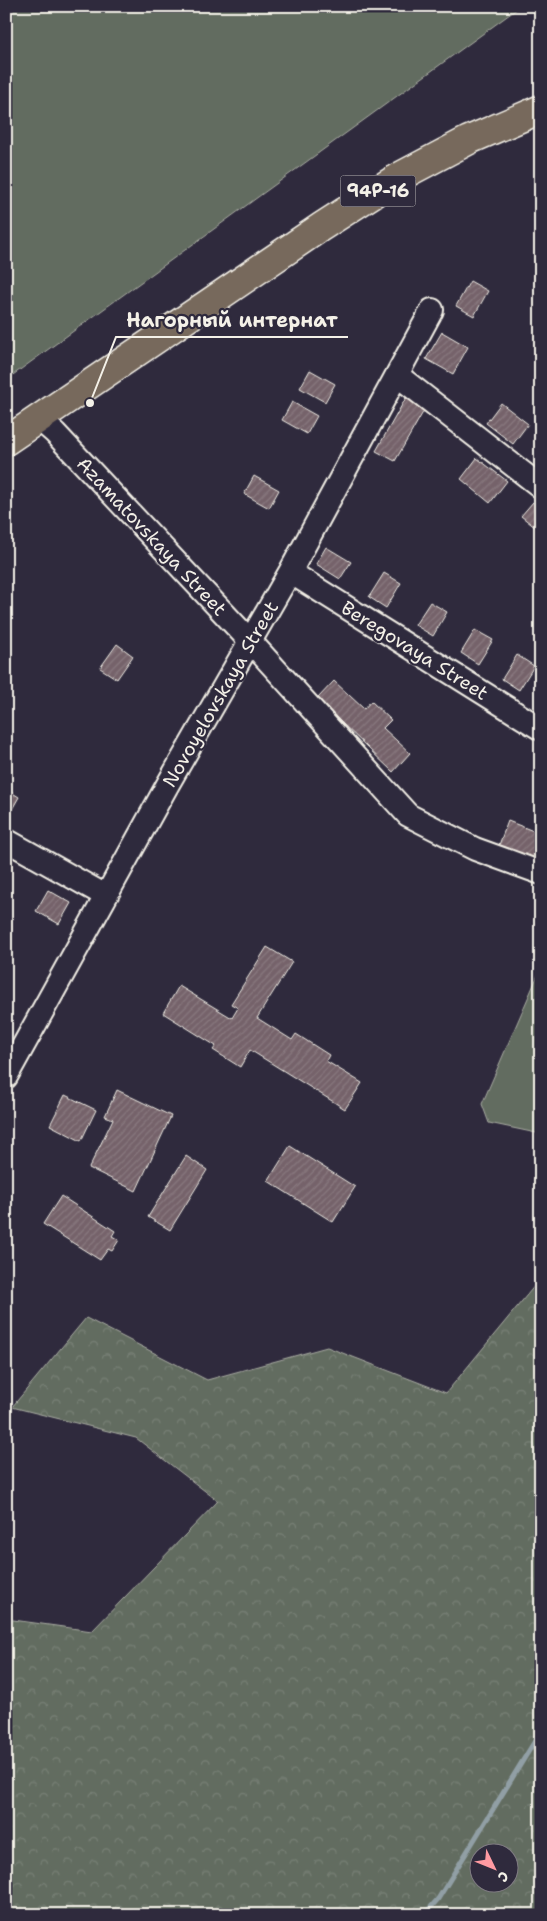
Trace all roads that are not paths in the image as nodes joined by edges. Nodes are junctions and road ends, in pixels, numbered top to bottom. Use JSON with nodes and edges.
{"nodes":[{"id":1,"x":541,"y":109,"type":"edge"},
{"id":2,"x":432,"y":310,"type":"dead end"},
{"id":3,"x":397,"y":375,"type":"junction"},
{"id":4,"x":39,"y":419,"type":"junction"},
{"id":5,"x":6,"y":441,"type":"edge"},
{"id":6,"x":541,"y":487,"type":"edge"},
{"id":7,"x":290,"y":572,"type":"junction"},
{"id":8,"x":250,"y":641,"type":"junction"},
{"id":9,"x":541,"y":728,"type":"edge"},
{"id":10,"x":6,"y":840,"type":"edge"},
{"id":11,"x":541,"y":873,"type":"edge"},
{"id":12,"x":106,"y":896,"type":"junction"},
{"id":13,"x":6,"y":1077,"type":"edge"}],
"edges":[{"from":1,"to":4,"type":"main road","number":"94Р-16"},
{"from":2,"to":3,"type":"street","name":"Novoyelovskaya Street"},
{"from":3,"to":6,"type":"street"},
{"from":3,"to":7,"type":"street","name":"Novoyelovskaya Street"},
{"from":4,"to":5,"type":"main road","number":"94Р-16"},
{"from":4,"to":8,"type":"street","name":"Azamatovskaya Street"},
{"from":7,"to":8,"type":"street","name":"Novoyelovskaya Street"},
{"from":7,"to":9,"type":"street","name":"Beregovaya Street"},
{"from":8,"to":11,"type":"street","name":"Azamatovskaya Street"},
{"from":8,"to":12,"type":"street","name":"Novoyelovskaya Street"},
{"from":10,"to":12,"type":"street"},
{"from":12,"to":13,"type":"street","name":"Novoyelovskaya Street"}]}
